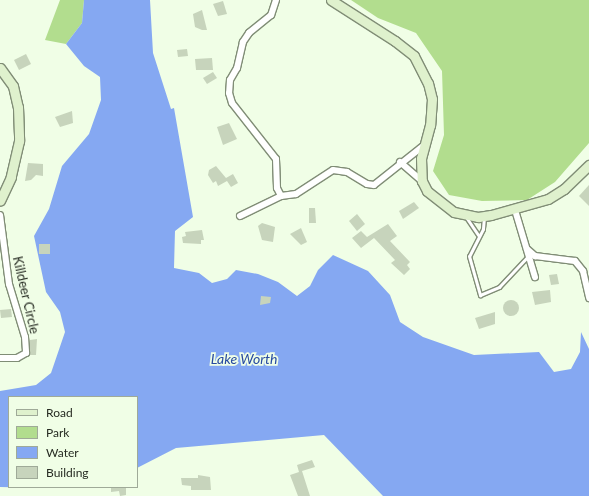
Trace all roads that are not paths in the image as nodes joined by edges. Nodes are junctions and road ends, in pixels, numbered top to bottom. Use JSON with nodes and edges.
{"nodes":[{"id":1,"x":276,"y":0,"type":"edge"},
{"id":2,"x":331,"y":0,"type":"edge"},
{"id":3,"x":0,"y":68,"type":"edge"},
{"id":4,"x":423,"y":146,"type":"junction"},
{"id":5,"x":400,"y":162,"type":"junction"},
{"id":6,"x":589,"y":165,"type":"edge"},
{"id":7,"x":422,"y":181,"type":"junction"},
{"id":8,"x":281,"y":196,"type":"junction"},
{"id":9,"x":0,"y":201,"type":"edge"},
{"id":10,"x":515,"y":210,"type":"junction"},
{"id":11,"x":0,"y":214,"type":"edge"},
{"id":12,"x":465,"y":215,"type":"junction"},
{"id":13,"x":240,"y":216,"type":"dead end"},
{"id":14,"x":484,"y":216,"type":"junction"},
{"id":15,"x":478,"y":235,"type":"junction"},
{"id":16,"x":528,"y":252,"type":"junction"},
{"id":17,"x":535,"y":277,"type":"dead end"},
{"id":18,"x":589,"y":298,"type":"edge"},
{"id":19,"x":0,"y":358,"type":"edge"}],
"edges":[{"from":1,"to":8,"type":"street"},
{"from":2,"to":4,"type":"street"},
{"from":3,"to":9,"type":"street"},
{"from":4,"to":5,"type":"street"},
{"from":4,"to":7,"type":"street"},
{"from":5,"to":7,"type":"street"},
{"from":5,"to":8,"type":"street"},
{"from":6,"to":10,"type":"street"},
{"from":7,"to":12,"type":"street"},
{"from":8,"to":13,"type":"street"},
{"from":10,"to":14,"type":"street"},
{"from":10,"to":16,"type":"street"},
{"from":11,"to":19,"type":"street","name":"Killdeer Circle"},
{"from":12,"to":14,"type":"street"},
{"from":12,"to":15,"type":"lane"},
{"from":14,"to":15,"type":"lane"},
{"from":15,"to":16,"type":"lane"},
{"from":16,"to":17,"type":"street"},
{"from":16,"to":18,"type":"street"}]}
